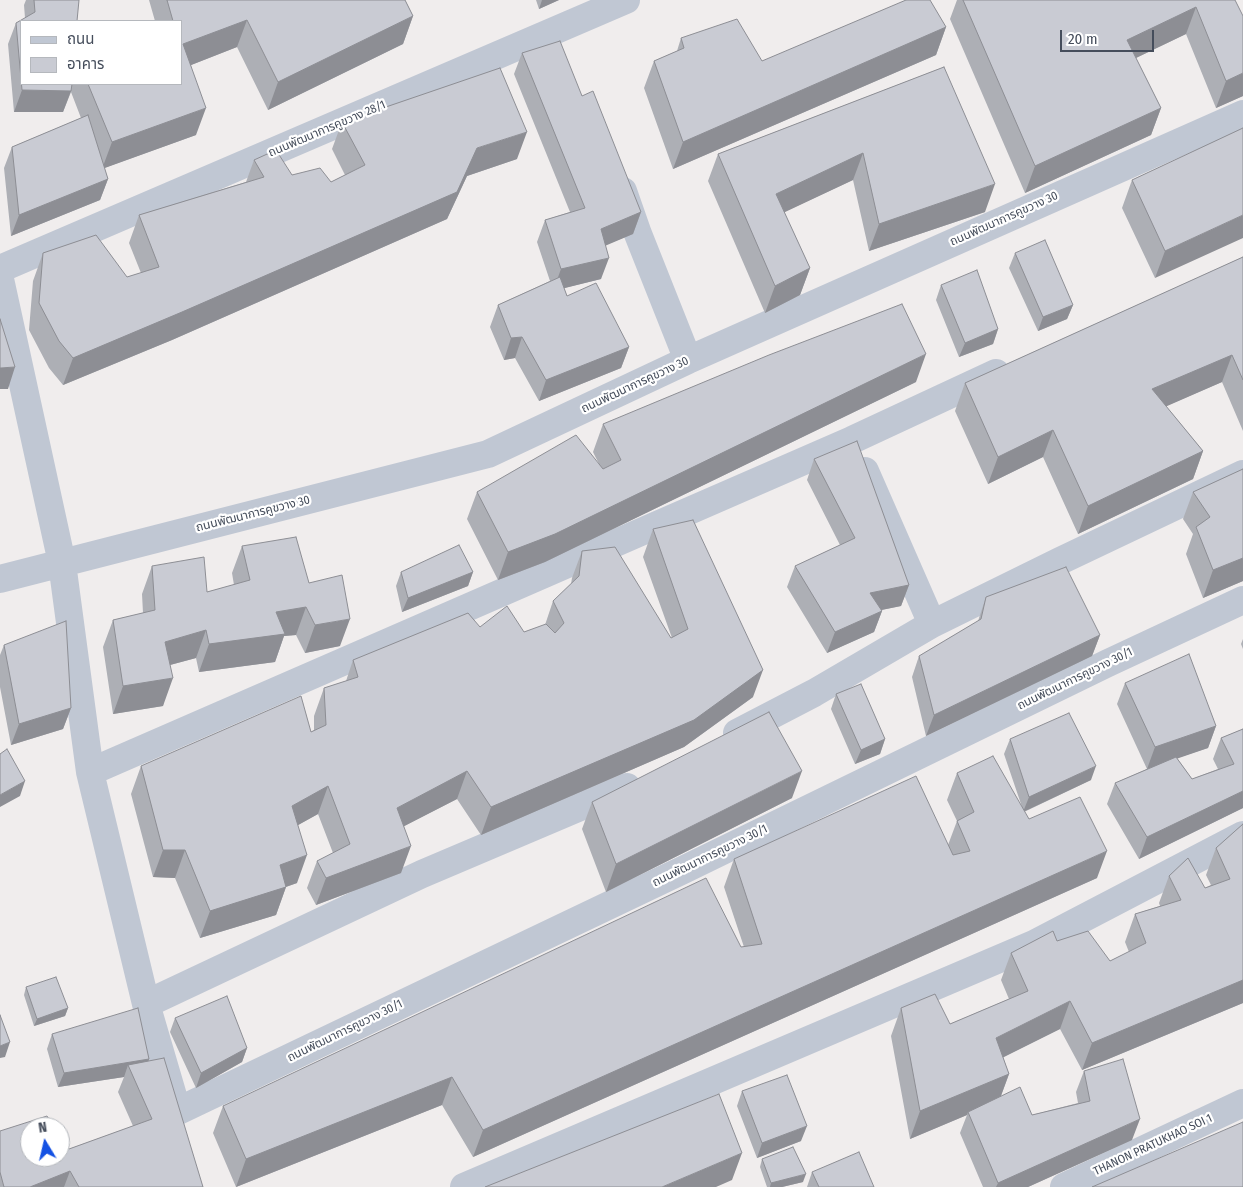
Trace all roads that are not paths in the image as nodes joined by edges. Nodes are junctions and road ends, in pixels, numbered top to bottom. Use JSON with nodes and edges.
{"nodes":[{"id":1,"x":626,"y":0,"type":"edge"},
{"id":2,"x":1243,"y":114,"type":"edge"},
{"id":3,"x":614,"y":168,"type":"edge"},
{"id":4,"x":0,"y":269,"type":"edge"},
{"id":5,"x":0,"y":279,"type":"edge"},
{"id":6,"x":688,"y":360,"type":"junction"},
{"id":7,"x":1021,"y":362,"type":"edge"},
{"id":8,"x":852,"y":440,"type":"junction"},
{"id":9,"x":1243,"y":474,"type":"edge"},
{"id":10,"x":1060,"y":561,"type":"junction"},
{"id":11,"x":62,"y":563,"type":"junction"},
{"id":12,"x":0,"y":579,"type":"edge"},
{"id":13,"x":1072,"y":586,"type":"edge"},
{"id":14,"x":1243,"y":600,"type":"edge"},
{"id":15,"x":932,"y":624,"type":"junction"},
{"id":16,"x":1096,"y":638,"type":"edge"},
{"id":17,"x":1108,"y":663,"type":"junction"},
{"id":18,"x":718,"y":742,"type":"edge"},
{"id":19,"x":90,"y":772,"type":"junction"},
{"id":20,"x":648,"y":778,"type":"edge"},
{"id":21,"x":1243,"y":834,"type":"edge"},
{"id":22,"x":146,"y":1004,"type":"junction"},
{"id":23,"x":1243,"y":1103,"type":"edge"},
{"id":24,"x":464,"y":1187,"type":"edge"},
{"id":25,"x":1064,"y":1187,"type":"edge"}],
"edges":[{"from":1,"to":4,"type":"street","name":"ถนนพัฒนาการคูขวาง 28/1"},
{"from":2,"to":6,"type":"street","name":"ถนนพัฒนาการคูขวาง 30"},
{"from":3,"to":6,"type":"street"},
{"from":5,"to":11,"type":"street"},
{"from":6,"to":11,"type":"street","name":"ถนนพัฒนาการคูขวาง 30"},
{"from":7,"to":8,"type":"street"},
{"from":8,"to":15,"type":"street"},
{"from":8,"to":19,"type":"street"},
{"from":9,"to":10,"type":"street"},
{"from":10,"to":13,"type":"street"},
{"from":10,"to":15,"type":"street"},
{"from":11,"to":12,"type":"street","name":"ถนนพัฒนาการคูขวาง 30"},
{"from":11,"to":19,"type":"street"},
{"from":14,"to":17,"type":"street","name":"ถนนพัฒนาการคูขวาง 30/1"},
{"from":15,"to":18,"type":"street"},
{"from":16,"to":17,"type":"street"},
{"from":17,"to":22,"type":"street","name":"ถนนพัฒนาการคูขวาง 30/1"},
{"from":19,"to":22,"type":"street"},
{"from":20,"to":22,"type":"street"},
{"from":21,"to":24,"type":"street"},
{"from":23,"to":25,"type":"street","name":"THANON PRATUKHAO SOI 1"}]}
